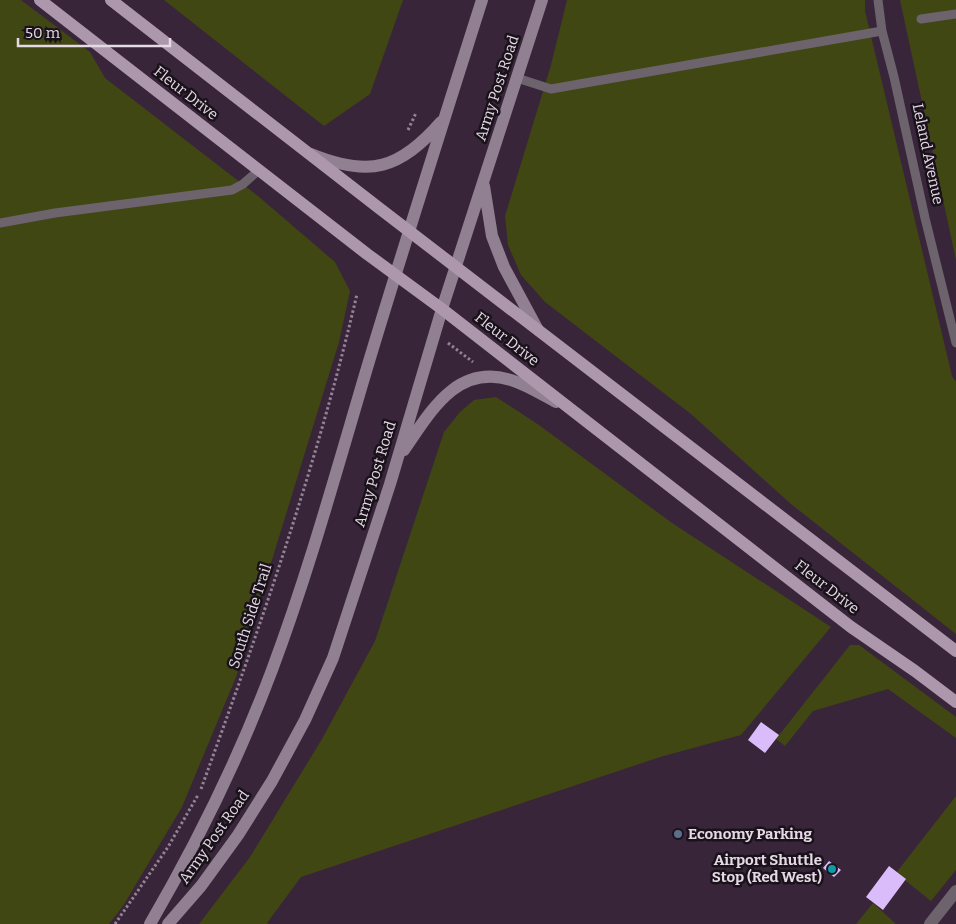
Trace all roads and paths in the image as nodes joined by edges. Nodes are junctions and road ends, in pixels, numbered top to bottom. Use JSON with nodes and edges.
{"nodes":[{"id":1,"x":40,"y":0,"type":"edge"},
{"id":2,"x":111,"y":0,"type":"edge"},
{"id":3,"x":482,"y":0,"type":"edge"},
{"id":4,"x":542,"y":0,"type":"edge"},
{"id":5,"x":878,"y":0,"type":"edge"},
{"id":6,"x":956,"y":14,"type":"edge"},
{"id":7,"x":921,"y":19,"type":"dead end"},
{"id":8,"x":882,"y":31,"type":"junction"},
{"id":9,"x":517,"y":78,"type":"junction"},
{"id":10,"x":445,"y":118,"type":"junction"},
{"id":11,"x":307,"y":152,"type":"junction"},
{"id":12,"x":259,"y":170,"type":"junction"},
{"id":13,"x":484,"y":182,"type":"junction"},
{"id":14,"x":0,"y":223,"type":"edge"},
{"id":15,"x":409,"y":231,"type":"junction"},
{"id":16,"x":456,"y":267,"type":"junction"},
{"id":17,"x":395,"y":274,"type":"junction"},
{"id":18,"x":357,"y":294,"type":"dead end"},
{"id":19,"x":442,"y":309,"type":"junction"},
{"id":20,"x":538,"y":330,"type":"junction"},
{"id":21,"x":448,"y":342,"type":"dead end"},
{"id":22,"x":956,"y":343,"type":"edge"},
{"id":23,"x":478,"y":365,"type":"dead end"},
{"id":24,"x":572,"y":410,"type":"junction"},
{"id":25,"x":397,"y":460,"type":"junction"},
{"id":26,"x":956,"y":652,"type":"edge"},
{"id":27,"x":956,"y":702,"type":"edge"},
{"id":28,"x":956,"y":891,"type":"edge"},
{"id":29,"x":115,"y":924,"type":"edge"},
{"id":30,"x":150,"y":924,"type":"edge"},
{"id":31,"x":168,"y":924,"type":"edge"},
{"id":32,"x":930,"y":924,"type":"edge"}],
"edges":[{"from":1,"to":12,"type":"main road","name":"Fleur Drive"},
{"from":2,"to":11,"type":"main road","name":"Fleur Drive"},
{"from":3,"to":10,"type":"main road","name":"Army Post Road"},
{"from":4,"to":9,"type":"main road","name":"Army Post Road"},
{"from":5,"to":8,"type":"lane","name":"Leland Avenue"},
{"from":6,"to":7,"type":"lane"},
{"from":8,"to":9,"type":"lane"},
{"from":8,"to":22,"type":"lane","name":"Leland Avenue"},
{"from":9,"to":13,"type":"main road","name":"Army Post Road"},
{"from":10,"to":11,"type":"main road"},
{"from":10,"to":15,"type":"main road","name":"Army Post Road"},
{"from":11,"to":15,"type":"main road","name":"Fleur Drive"},
{"from":12,"to":14,"type":"lane"},
{"from":12,"to":17,"type":"main road","name":"Fleur Drive"},
{"from":13,"to":16,"type":"main road","name":"Army Post Road"},
{"from":13,"to":20,"type":"main road"},
{"from":15,"to":16,"type":"main road","name":"Fleur Drive"},
{"from":15,"to":17,"type":"main road","name":"Army Post Road"},
{"from":16,"to":19,"type":"main road","name":"Army Post Road"},
{"from":16,"to":20,"type":"main road","name":"Fleur Drive"},
{"from":17,"to":19,"type":"main road","name":"Fleur Drive"},
{"from":17,"to":30,"type":"main road","name":"Army Post Road"},
{"from":18,"to":29,"type":"path","name":"South Side Trail"},
{"from":19,"to":24,"type":"main road","name":"Fleur Drive"},
{"from":19,"to":25,"type":"main road","name":"Army Post Road"},
{"from":20,"to":26,"type":"main road","name":"Fleur Drive"},
{"from":21,"to":23,"type":"path"},
{"from":24,"to":25,"type":"main road"},
{"from":24,"to":27,"type":"main road","name":"Fleur Drive"},
{"from":25,"to":31,"type":"main road","name":"Army Post Road"},
{"from":28,"to":32,"type":"street"}]}
